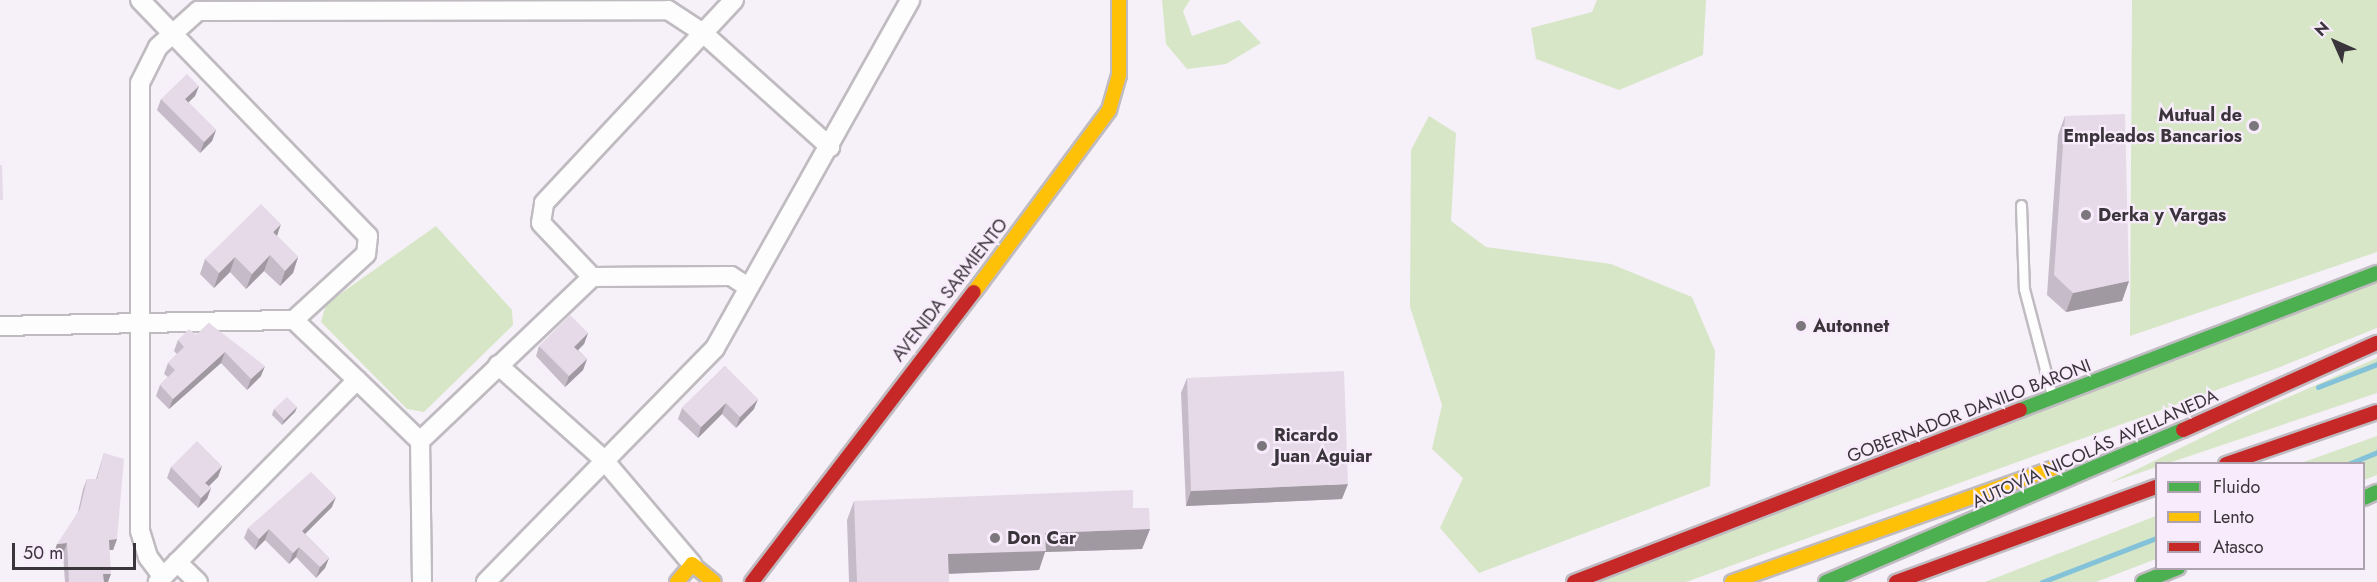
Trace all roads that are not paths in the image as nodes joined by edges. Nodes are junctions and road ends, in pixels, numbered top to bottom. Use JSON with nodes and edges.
{"nodes":[{"id":1,"x":141,"y":0,"type":"edge"},
{"id":2,"x":734,"y":0,"type":"edge"},
{"id":3,"x":910,"y":0,"type":"edge"},
{"id":4,"x":1119,"y":0,"type":"edge"},
{"id":5,"x":458,"y":5,"type":"edge"},
{"id":6,"x":704,"y":33,"type":"junction"},
{"id":7,"x":174,"y":34,"type":"junction"},
{"id":8,"x":830,"y":147,"type":"junction"},
{"id":9,"x":2021,"y":205,"type":"dead end"},
{"id":10,"x":2377,"y":273,"type":"edge"},
{"id":11,"x":592,"y":277,"type":"junction"},
{"id":12,"x":748,"y":287,"type":"junction"},
{"id":13,"x":294,"y":320,"type":"junction"},
{"id":14,"x":142,"y":322,"type":"junction"},
{"id":15,"x":0,"y":326,"type":"edge"},
{"id":16,"x":2377,"y":343,"type":"edge"},
{"id":17,"x":498,"y":365,"type":"junction"},
{"id":18,"x":357,"y":380,"type":"junction"},
{"id":19,"x":2052,"y":398,"type":"junction"},
{"id":20,"x":2242,"y":402,"type":"junction"},
{"id":21,"x":2377,"y":412,"type":"edge"},
{"id":22,"x":2328,"y":429,"type":"junction"},
{"id":23,"x":420,"y":441,"type":"junction"},
{"id":24,"x":603,"y":459,"type":"junction"},
{"id":25,"x":2232,"y":462,"type":"edge"},
{"id":26,"x":2250,"y":462,"type":"edge"},
{"id":27,"x":2155,"y":488,"type":"edge"},
{"id":28,"x":2155,"y":502,"type":"edge"},
{"id":29,"x":2064,"y":538,"type":"dead end"},
{"id":30,"x":177,"y":562,"type":"junction"},
{"id":31,"x":692,"y":564,"type":"junction"},
{"id":32,"x":2173,"y":570,"type":"edge"},
{"id":33,"x":160,"y":579,"type":"edge"},
{"id":34,"x":198,"y":582,"type":"edge"},
{"id":35,"x":422,"y":582,"type":"edge"},
{"id":36,"x":486,"y":582,"type":"edge"},
{"id":37,"x":676,"y":582,"type":"edge"},
{"id":38,"x":714,"y":582,"type":"edge"},
{"id":39,"x":752,"y":582,"type":"edge"},
{"id":40,"x":1574,"y":582,"type":"edge"},
{"id":41,"x":1732,"y":582,"type":"edge"},
{"id":42,"x":1826,"y":582,"type":"edge"},
{"id":43,"x":1896,"y":582,"type":"edge"},
{"id":44,"x":2143,"y":582,"type":"edge"}],
"edges":[{"from":1,"to":7,"type":"street"},
{"from":2,"to":6,"type":"street"},
{"from":3,"to":8,"type":"street"},
{"from":4,"to":39,"type":"main road","name":"AVENIDA SARMIENTO"},
{"from":5,"to":6,"type":"street"},
{"from":5,"to":7,"type":"street"},
{"from":6,"to":8,"type":"street"},
{"from":6,"to":11,"type":"street"},
{"from":7,"to":13,"type":"street"},
{"from":7,"to":14,"type":"street"},
{"from":8,"to":12,"type":"street"},
{"from":9,"to":19,"type":"lane"},
{"from":10,"to":19,"type":"main road","name":"GOBERNADOR DANILO BARONI"},
{"from":11,"to":12,"type":"street"},
{"from":11,"to":17,"type":"street"},
{"from":12,"to":24,"type":"street"},
{"from":13,"to":14,"type":"street"},
{"from":13,"to":18,"type":"street"},
{"from":14,"to":15,"type":"street"},
{"from":14,"to":33,"type":"street"},
{"from":16,"to":20,"type":"main road","name":"AUTOVÍA NICOLÁS AVELLANEDA"},
{"from":17,"to":23,"type":"street"},
{"from":17,"to":24,"type":"street"},
{"from":18,"to":23,"type":"street"},
{"from":18,"to":30,"type":"street"},
{"from":19,"to":40,"type":"main road","name":"GOBERNADOR DANILO BARONI"},
{"from":20,"to":41,"type":"main road"},
{"from":20,"to":42,"type":"main road","name":"AUTOVÍA NICOLÁS AVELLANEDA"},
{"from":21,"to":22,"type":"main road"},
{"from":22,"to":25,"type":"main road"},
{"from":22,"to":26,"type":"main road"},
{"from":23,"to":35,"type":"street"},
{"from":24,"to":31,"type":"street"},
{"from":24,"to":36,"type":"street"},
{"from":27,"to":43,"type":"main road"},
{"from":28,"to":29,"type":"main road"},
{"from":30,"to":33,"type":"street"},
{"from":30,"to":34,"type":"street"},
{"from":31,"to":37,"type":"main road"},
{"from":31,"to":38,"type":"main road"},
{"from":32,"to":44,"type":"main road"}]}
